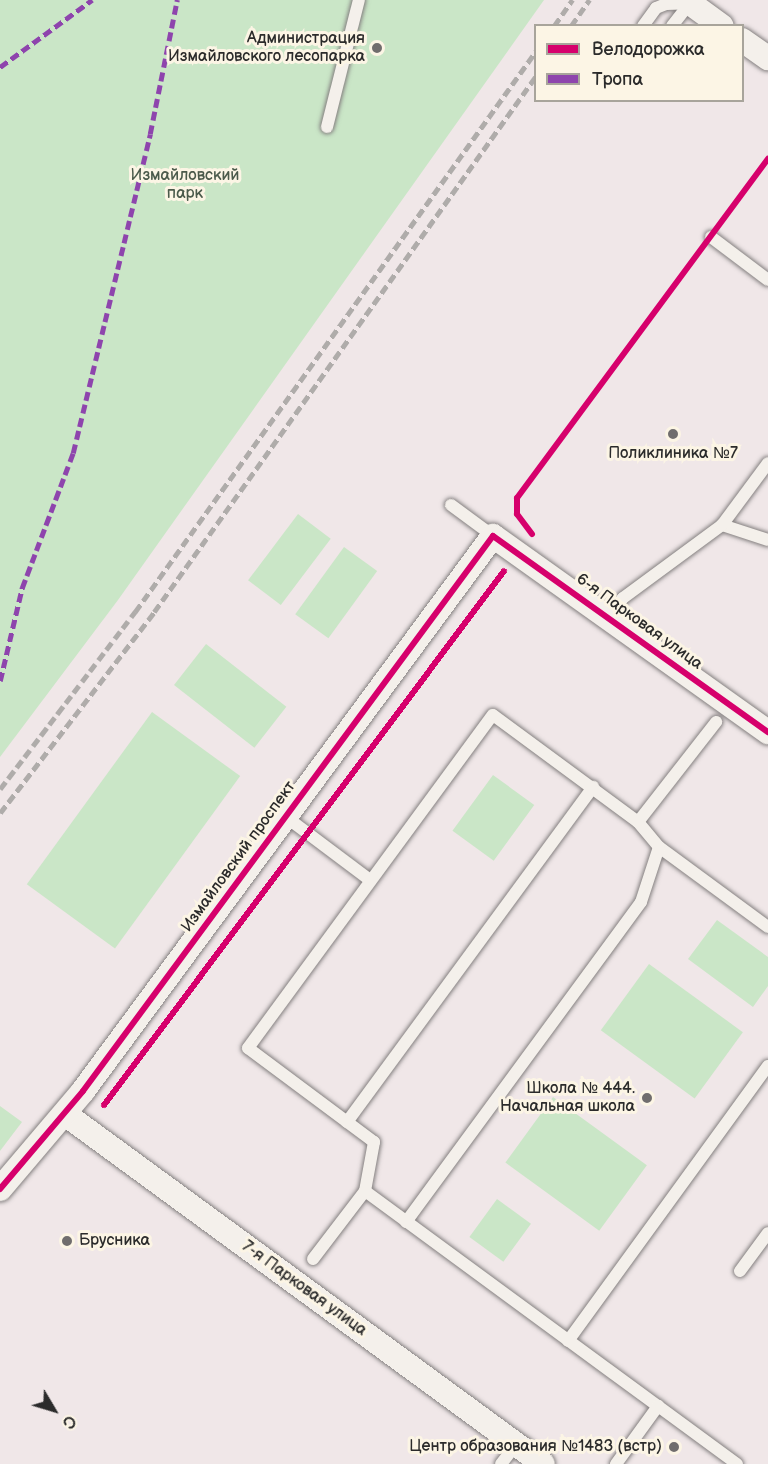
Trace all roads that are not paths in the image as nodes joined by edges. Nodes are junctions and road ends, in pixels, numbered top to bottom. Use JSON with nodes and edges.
{"nodes":[{"id":1,"x":359,"y":0,"type":"edge"},
{"id":2,"x":690,"y":3,"type":"junction"},
{"id":3,"x":644,"y":24,"type":"edge"},
{"id":4,"x":674,"y":24,"type":"edge"},
{"id":5,"x":719,"y":24,"type":"edge"},
{"id":6,"x":744,"y":41,"type":"edge"},
{"id":7,"x":768,"y":58,"type":"edge"},
{"id":8,"x":327,"y":127,"type":"dead end"},
{"id":9,"x":711,"y":237,"type":"dead end"},
{"id":10,"x":768,"y":280,"type":"edge"},
{"id":11,"x":768,"y":463,"type":"edge"},
{"id":12,"x":451,"y":505,"type":"dead end"},
{"id":13,"x":722,"y":525,"type":"junction"},
{"id":14,"x":493,"y":536,"type":"junction"},
{"id":15,"x":768,"y":540,"type":"edge"},
{"id":16,"x":608,"y":617,"type":"junction"},
{"id":17,"x":716,"y":722,"type":"dead end"},
{"id":18,"x":768,"y":732,"type":"edge"},
{"id":19,"x":593,"y":787,"type":"junction"},
{"id":20,"x":286,"y":816,"type":"junction"},
{"id":21,"x":638,"y":822,"type":"junction"},
{"id":22,"x":659,"y":846,"type":"junction"},
{"id":23,"x":370,"y":880,"type":"junction"},
{"id":24,"x":768,"y":927,"type":"edge"},
{"id":25,"x":768,"y":1066,"type":"edge"},
{"id":26,"x":65,"y":1114,"type":"junction"},
{"id":27,"x":348,"y":1122,"type":"junction"},
{"id":28,"x":0,"y":1189,"type":"edge"},
{"id":29,"x":365,"y":1191,"type":"junction"},
{"id":30,"x":406,"y":1222,"type":"junction"},
{"id":31,"x":768,"y":1233,"type":"edge"},
{"id":32,"x":314,"y":1259,"type":"dead end"},
{"id":33,"x":740,"y":1271,"type":"dead end"},
{"id":34,"x":568,"y":1341,"type":"junction"},
{"id":35,"x":658,"y":1406,"type":"junction"},
{"id":36,"x":516,"y":1445,"type":"junction"},
{"id":37,"x":501,"y":1464,"type":"edge"},
{"id":38,"x":543,"y":1464,"type":"edge"},
{"id":39,"x":616,"y":1464,"type":"edge"},
{"id":40,"x":737,"y":1464,"type":"edge"}],
"edges":[{"from":1,"to":8,"type":"lane"},
{"from":2,"to":3,"type":"lane"},
{"from":2,"to":4,"type":"lane"},
{"from":2,"to":5,"type":"street"},
{"from":6,"to":7,"type":"street"},
{"from":9,"to":10,"type":"lane"},
{"from":11,"to":13,"type":"lane"},
{"from":12,"to":14,"type":"lane"},
{"from":13,"to":15,"type":"lane"},
{"from":13,"to":16,"type":"lane"},
{"from":14,"to":16,"type":"street","name":"6-я Парковая улица"},
{"from":14,"to":20,"type":"street","name":"Измайловский проспект"},
{"from":16,"to":18,"type":"street","name":"6-я Парковая улица"},
{"from":17,"to":21,"type":"lane"},
{"from":19,"to":21,"type":"lane"},
{"from":19,"to":23,"type":"lane"},
{"from":19,"to":27,"type":"lane"},
{"from":20,"to":23,"type":"lane"},
{"from":20,"to":26,"type":"street","name":"Измайловский проспект"},
{"from":21,"to":22,"type":"lane"},
{"from":22,"to":24,"type":"lane"},
{"from":22,"to":30,"type":"lane"},
{"from":23,"to":27,"type":"lane"},
{"from":25,"to":34,"type":"lane"},
{"from":26,"to":28,"type":"street","name":"Измайловский проспект"},
{"from":26,"to":36,"type":"street","name":"7-я Парковая улица"},
{"from":27,"to":29,"type":"lane"},
{"from":29,"to":30,"type":"lane"},
{"from":29,"to":32,"type":"lane"},
{"from":30,"to":34,"type":"lane"},
{"from":31,"to":33,"type":"lane"},
{"from":34,"to":35,"type":"lane"},
{"from":35,"to":39,"type":"lane"},
{"from":35,"to":40,"type":"lane"},
{"from":36,"to":37,"type":"lane"},
{"from":36,"to":38,"type":"street","name":"7-я Парковая улица"}]}
